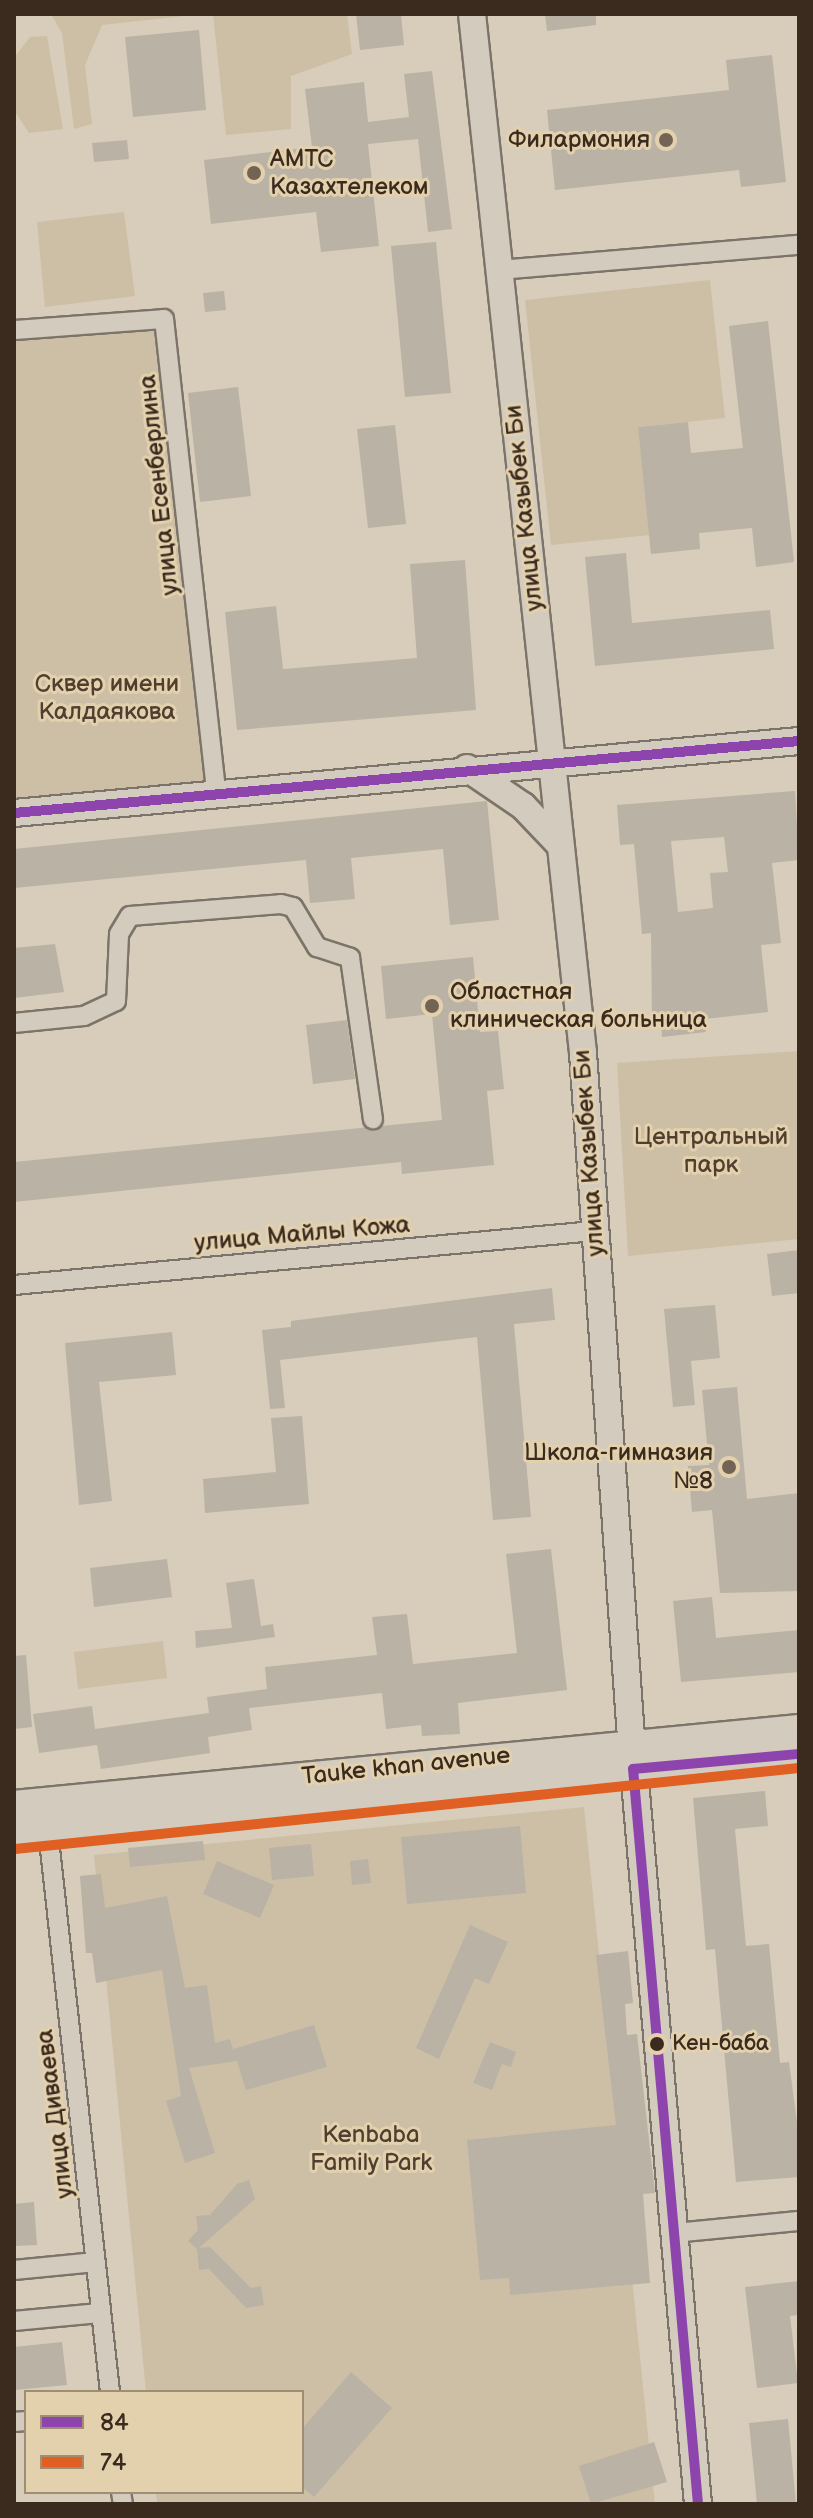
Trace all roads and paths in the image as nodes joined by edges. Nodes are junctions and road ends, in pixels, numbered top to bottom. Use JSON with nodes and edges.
{"nodes":[{"id":1,"x":472,"y":14,"type":"edge"},
{"id":2,"x":799,"y":245,"type":"edge"},
{"id":3,"x":499,"y":270,"type":"junction"},
{"id":4,"x":14,"y":330,"type":"edge"},
{"id":5,"x":799,"y":741,"type":"edge"},
{"id":6,"x":550,"y":759,"type":"junction"},
{"id":7,"x":467,"y":768,"type":"junction"},
{"id":8,"x":217,"y":796,"type":"junction"},
{"id":9,"x":14,"y":813,"type":"edge"},
{"id":10,"x":560,"y":845,"type":"junction"},
{"id":11,"x":14,"y":1023,"type":"edge"},
{"id":12,"x":373,"y":1119,"type":"dead end"},
{"id":13,"x":594,"y":1231,"type":"junction"},
{"id":14,"x":14,"y":1285,"type":"edge"},
{"id":15,"x":799,"y":1730,"type":"edge"},
{"id":16,"x":799,"y":1754,"type":"edge"},
{"id":17,"x":632,"y":1757,"type":"junction"},
{"id":18,"x":14,"y":1806,"type":"edge"},
{"id":19,"x":47,"y":1817,"type":"junction"},
{"id":20,"x":14,"y":1835,"type":"edge"},
{"id":21,"x":799,"y":2221,"type":"edge"},
{"id":22,"x":674,"y":2233,"type":"junction"},
{"id":23,"x":96,"y":2262,"type":"junction"},
{"id":24,"x":14,"y":2270,"type":"edge"},
{"id":25,"x":100,"y":2313,"type":"junction"},
{"id":26,"x":14,"y":2321,"type":"edge"},
{"id":27,"x":110,"y":2390,"type":"edge"},
{"id":28,"x":698,"y":2504,"type":"edge"}],
"edges":[{"from":1,"to":3,"type":"main road","name":"улица Казыбек Би"},
{"from":2,"to":3,"type":"street"},
{"from":3,"to":6,"type":"main road","name":"улица Казыбек Би"},
{"from":4,"to":8,"type":"street","name":"улица Есенберлина"},
{"from":5,"to":6,"type":"main road"},
{"from":6,"to":7,"type":"main road"},
{"from":6,"to":10,"type":"main road","name":"улица Казыбек Би"},
{"from":7,"to":8,"type":"main road"},
{"from":7,"to":10,"type":"main road"},
{"from":8,"to":9,"type":"main road"},
{"from":10,"to":13,"type":"main road","name":"улица Казыбек Би"},
{"from":11,"to":12,"type":"street"},
{"from":13,"to":14,"type":"street","name":"улица Майлы Кожа"},
{"from":13,"to":17,"type":"main road","name":"улица Казыбек Би"},
{"from":15,"to":17,"type":"main road","name":"Tauke khan avenue"},
{"from":16,"to":17,"type":"main road","name":"Tauke khan avenue"},
{"from":17,"to":19,"type":"main road","name":"Tauke khan avenue"},
{"from":17,"to":22,"type":"main road","name":"улица Казыбек Би"},
{"from":18,"to":19,"type":"main road","name":"Tauke khan avenue"},
{"from":19,"to":20,"type":"main road","name":"Tauke khan avenue"},
{"from":19,"to":23,"type":"street","name":"улица Диваева"},
{"from":21,"to":22,"type":"street"},
{"from":22,"to":28,"type":"main road","name":"улица Казыбек Би"},
{"from":23,"to":24,"type":"street"},
{"from":23,"to":25,"type":"street","name":"улица Диваева"},
{"from":25,"to":26,"type":"street"},
{"from":25,"to":27,"type":"street","name":"улица Диваева"}]}
